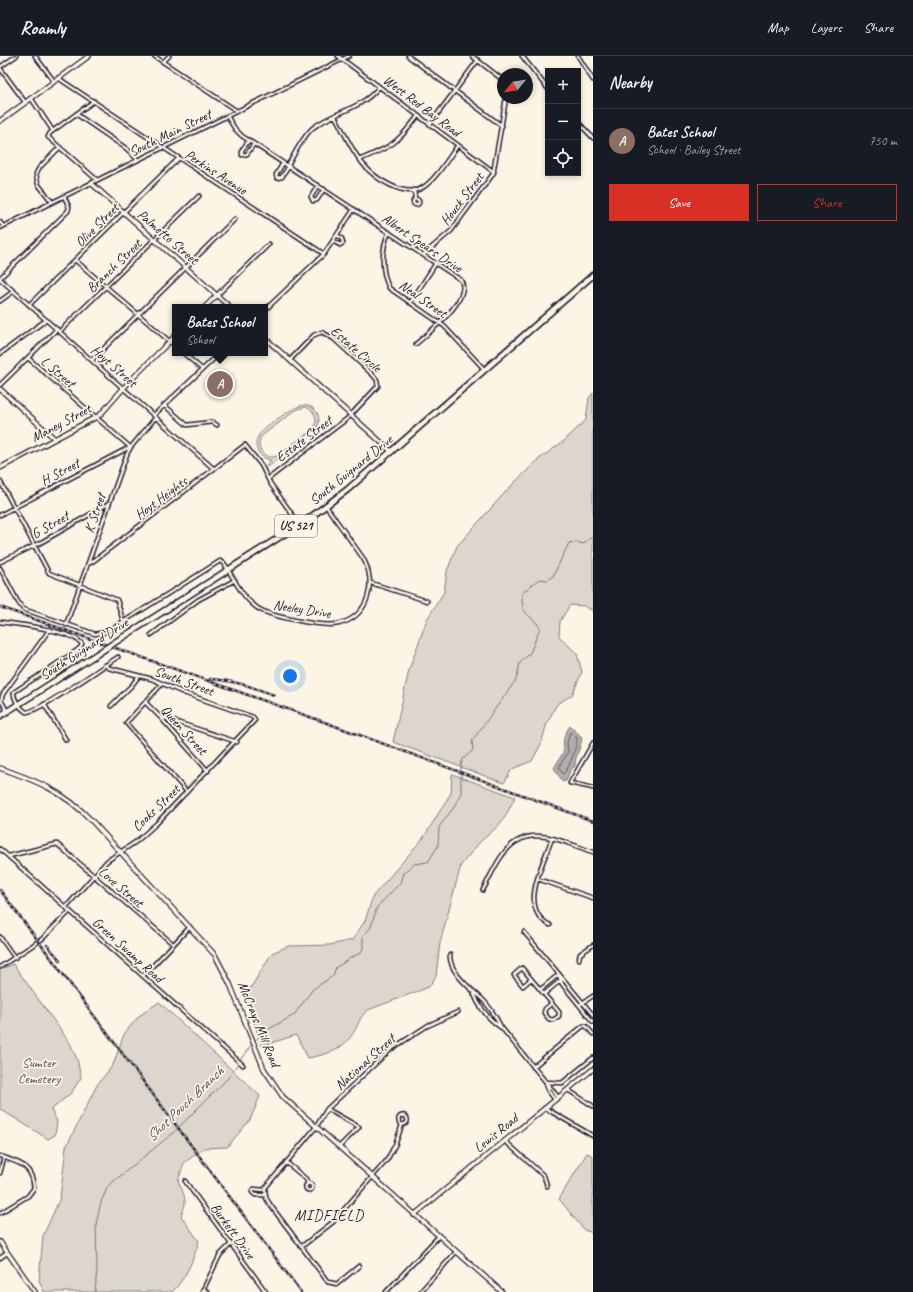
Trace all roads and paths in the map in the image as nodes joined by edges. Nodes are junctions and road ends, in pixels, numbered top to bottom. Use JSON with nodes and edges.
{"nodes":[{"id":1,"x":16,"y":56,"type":"edge"},
{"id":2,"x":35,"y":56,"type":"edge"},
{"id":3,"x":89,"y":56,"type":"edge"},
{"id":4,"x":154,"y":56,"type":"edge"},
{"id":5,"x":169,"y":56,"type":"edge"},
{"id":6,"x":338,"y":56,"type":"edge"},
{"id":7,"x":349,"y":56,"type":"edge"},
{"id":8,"x":408,"y":56,"type":"edge"},
{"id":9,"x":472,"y":56,"type":"edge"},
{"id":10,"x":522,"y":56,"type":"edge"},
{"id":11,"x":578,"y":56,"type":"edge"},
{"id":12,"x":343,"y":59,"type":"junction"},
{"id":13,"x":478,"y":60,"type":"junction"},
{"id":14,"x":163,"y":62,"type":"junction"},
{"id":15,"x":0,"y":68,"type":"edge"},
{"id":16,"x":497,"y":75,"type":"edge"},
{"id":17,"x":58,"y":78,"type":"junction"},
{"id":18,"x":593,"y":80,"type":"edge"},
{"id":19,"x":54,"y":81,"type":"junction"},
{"id":20,"x":545,"y":86,"type":"edge"},
{"id":21,"x":379,"y":87,"type":"junction"},
{"id":22,"x":455,"y":91,"type":"junction"},
{"id":23,"x":31,"y":98,"type":"junction"},
{"id":24,"x":94,"y":101,"type":"junction"},
{"id":25,"x":25,"y":102,"type":"junction"},
{"id":26,"x":505,"y":104,"type":"edge"},
{"id":27,"x":237,"y":111,"type":"junction"},
{"id":28,"x":76,"y":114,"type":"junction"},
{"id":29,"x":228,"y":116,"type":"junction"},
{"id":30,"x":335,"y":116,"type":"junction"},
{"id":31,"x":418,"y":116,"type":"junction"},
{"id":32,"x":0,"y":121,"type":"edge"},
{"id":33,"x":430,"y":124,"type":"junction"},
{"id":34,"x":581,"y":125,"type":"edge"},
{"id":35,"x":502,"y":126,"type":"junction"},
{"id":36,"x":53,"y":131,"type":"junction"},
{"id":37,"x":593,"y":138,"type":"edge"},
{"id":38,"x":248,"y":140,"type":"junction"},
{"id":39,"x":254,"y":144,"type":"junction"},
{"id":40,"x":458,"y":145,"type":"junction"},
{"id":41,"x":59,"y":148,"type":"junction"},
{"id":42,"x":163,"y":148,"type":"junction"},
{"id":43,"x":178,"y":159,"type":"junction"},
{"id":44,"x":138,"y":160,"type":"junction"},
{"id":45,"x":360,"y":160,"type":"junction"},
{"id":46,"x":283,"y":163,"type":"junction"},
{"id":47,"x":288,"y":166,"type":"junction"},
{"id":48,"x":494,"y":172,"type":"junction"},
{"id":49,"x":97,"y":180,"type":"junction"},
{"id":50,"x":91,"y":183,"type":"junction"},
{"id":51,"x":318,"y":185,"type":"junction"},
{"id":52,"x":324,"y":189,"type":"junction"},
{"id":53,"x":414,"y":190,"type":"junction"},
{"id":54,"x":64,"y":196,"type":"junction"},
{"id":55,"x":199,"y":196,"type":"dead end"},
{"id":56,"x":415,"y":199,"type":"dead end"},
{"id":57,"x":52,"y":202,"type":"junction"},
{"id":58,"x":354,"y":209,"type":"junction"},
{"id":59,"x":123,"y":212,"type":"junction"},
{"id":60,"x":235,"y":219,"type":"dead end"},
{"id":61,"x":0,"y":222,"type":"edge"},
{"id":62,"x":3,"y":226,"type":"junction"},
{"id":63,"x":0,"y":228,"type":"edge"},
{"id":64,"x":389,"y":232,"type":"junction"},
{"id":65,"x":337,"y":235,"type":"junction"},
{"id":66,"x":154,"y":240,"type":"junction"},
{"id":67,"x":333,"y":241,"type":"junction"},
{"id":68,"x":269,"y":244,"type":"dead end"},
{"id":69,"x":324,"y":254,"type":"junction"},
{"id":70,"x":424,"y":255,"type":"junction"},
{"id":71,"x":75,"y":260,"type":"junction"},
{"id":72,"x":436,"y":263,"type":"junction"},
{"id":73,"x":186,"y":268,"type":"junction"},
{"id":74,"x":593,"y":275,"type":"edge"},
{"id":75,"x":0,"y":278,"type":"edge"},
{"id":76,"x":107,"y":287,"type":"junction"},
{"id":77,"x":14,"y":291,"type":"junction"},
{"id":78,"x":217,"y":295,"type":"junction"},
{"id":79,"x":0,"y":301,"type":"edge"},
{"id":80,"x":410,"y":303,"type":"junction"},
{"id":81,"x":208,"y":304,"type":"edge"},
{"id":82,"x":227,"y":304,"type":"edge"},
{"id":83,"x":29,"y":305,"type":"junction"},
{"id":84,"x":268,"y":307,"type":"edge"},
{"id":85,"x":138,"y":313,"type":"junction"},
{"id":86,"x":46,"y":320,"type":"junction"},
{"id":87,"x":439,"y":322,"type":"junction"},
{"id":88,"x":58,"y":331,"type":"junction"},
{"id":89,"x":170,"y":341,"type":"joint"},
{"id":90,"x":268,"y":341,"type":"edge"},
{"id":91,"x":416,"y":344,"type":"dead end"},
{"id":92,"x":0,"y":354,"type":"edge"},
{"id":93,"x":186,"y":356,"type":"edge"},
{"id":94,"x":217,"y":356,"type":"edge"},
{"id":95,"x":28,"y":358,"type":"junction"},
{"id":96,"x":92,"y":360,"type":"junction"},
{"id":97,"x":290,"y":360,"type":"junction"},
{"id":98,"x":202,"y":370,"type":"junction"},
{"id":99,"x":485,"y":370,"type":"junction"},
{"id":100,"x":0,"y":385,"type":"edge"},
{"id":101,"x":124,"y":388,"type":"junction"},
{"id":102,"x":0,"y":389,"type":"edge"},
{"id":103,"x":164,"y":406,"type":"junction"},
{"id":104,"x":352,"y":414,"type":"junction"},
{"id":105,"x":155,"y":416,"type":"junction"},
{"id":106,"x":96,"y":417,"type":"junction"},
{"id":107,"x":217,"y":425,"type":"dead end"},
{"id":108,"x":56,"y":439,"type":"junction"},
{"id":109,"x":131,"y":447,"type":"junction"},
{"id":110,"x":392,"y":452,"type":"junction"},
{"id":111,"x":0,"y":468,"type":"edge"},
{"id":112,"x":214,"y":469,"type":"junction"},
{"id":113,"x":268,"y":479,"type":"junction"},
{"id":114,"x":0,"y":481,"type":"edge"},
{"id":115,"x":109,"y":504,"type":"junction"},
{"id":116,"x":326,"y":506,"type":"junction"},
{"id":117,"x":14,"y":508,"type":"junction"},
{"id":118,"x":0,"y":515,"type":"edge"},
{"id":119,"x":299,"y":524,"type":"junction"},
{"id":120,"x":34,"y":546,"type":"junction"},
{"id":121,"x":0,"y":562,"type":"edge"},
{"id":122,"x":88,"y":564,"type":"junction"},
{"id":123,"x":0,"y":568,"type":"edge"},
{"id":124,"x":229,"y":569,"type":"junction"},
{"id":125,"x":235,"y":580,"type":"junction"},
{"id":126,"x":371,"y":583,"type":"junction"},
{"id":127,"x":80,"y":586,"type":"junction"},
{"id":128,"x":427,"y":601,"type":"dead end"},
{"id":129,"x":0,"y":622,"type":"edge"},
{"id":130,"x":123,"y":622,"type":"junction"},
{"id":131,"x":66,"y":625,"type":"junction"},
{"id":132,"x":50,"y":630,"type":"junction"},
{"id":133,"x":151,"y":635,"type":"dead end"},
{"id":134,"x":118,"y":657,"type":"dead end"},
{"id":135,"x":105,"y":665,"type":"junction"},
{"id":136,"x":139,"y":676,"type":"junction"},
{"id":137,"x":162,"y":684,"type":"junction"},
{"id":138,"x":145,"y":702,"type":"junction"},
{"id":139,"x":18,"y":704,"type":"junction"},
{"id":140,"x":44,"y":704,"type":"junction"},
{"id":141,"x":112,"y":706,"type":"dead end"},
{"id":142,"x":7,"y":712,"type":"junction"},
{"id":143,"x":0,"y":716,"type":"edge"},
{"id":144,"x":160,"y":717,"type":"junction"},
{"id":145,"x":255,"y":718,"type":"joint"},
{"id":146,"x":66,"y":740,"type":"dead end"},
{"id":147,"x":237,"y":742,"type":"junction"},
{"id":148,"x":593,"y":743,"type":"edge"},
{"id":149,"x":0,"y":768,"type":"edge"},
{"id":150,"x":208,"y":772,"type":"junction"},
{"id":151,"x":593,"y":788,"type":"edge"},
{"id":152,"x":187,"y":792,"type":"junction"},
{"id":153,"x":552,"y":838,"type":"junction"},
{"id":154,"x":0,"y":849,"type":"edge"},
{"id":155,"x":121,"y":851,"type":"junction"},
{"id":156,"x":593,"y":852,"type":"edge"},
{"id":157,"x":9,"y":856,"type":"junction"},
{"id":158,"x":94,"y":876,"type":"junction"},
{"id":159,"x":538,"y":879,"type":"junction"},
{"id":160,"x":483,"y":890,"type":"dead end"},
{"id":161,"x":593,"y":898,"type":"edge"},
{"id":162,"x":66,"y":907,"type":"junction"},
{"id":163,"x":70,"y":911,"type":"junction"},
{"id":164,"x":550,"y":925,"type":"dead end"},
{"id":165,"x":190,"y":927,"type":"junction"},
{"id":166,"x":524,"y":932,"type":"dead end"},
{"id":167,"x":0,"y":937,"type":"edge"},
{"id":168,"x":173,"y":944,"type":"junction"},
{"id":169,"x":593,"y":945,"type":"edge"},
{"id":170,"x":450,"y":955,"type":"dead end"},
{"id":171,"x":15,"y":958,"type":"junction"},
{"id":172,"x":579,"y":959,"type":"dead end"},
{"id":173,"x":0,"y":967,"type":"edge"},
{"id":174,"x":558,"y":975,"type":"junction"},
{"id":175,"x":143,"y":976,"type":"junction"},
{"id":176,"x":531,"y":979,"type":"junction"},
{"id":177,"x":562,"y":980,"type":"junction"},
{"id":178,"x":541,"y":990,"type":"junction"},
{"id":179,"x":473,"y":993,"type":"junction"},
{"id":180,"x":544,"y":994,"type":"junction"},
{"id":181,"x":593,"y":996,"type":"edge"},
{"id":182,"x":583,"y":1002,"type":"junction"},
{"id":183,"x":552,"y":1003,"type":"junction"},
{"id":184,"x":580,"y":1005,"type":"junction"},
{"id":185,"x":458,"y":1012,"type":"dead end"},
{"id":186,"x":593,"y":1015,"type":"edge"},
{"id":187,"x":593,"y":1022,"type":"edge"},
{"id":188,"x":501,"y":1027,"type":"junction"},
{"id":189,"x":593,"y":1034,"type":"edge"},
{"id":190,"x":593,"y":1058,"type":"edge"},
{"id":191,"x":243,"y":1066,"type":"dead end"},
{"id":192,"x":533,"y":1066,"type":"junction"},
{"id":193,"x":593,"y":1069,"type":"edge"},
{"id":194,"x":545,"y":1082,"type":"junction"},
{"id":195,"x":568,"y":1090,"type":"junction"},
{"id":196,"x":557,"y":1098,"type":"junction"},
{"id":197,"x":593,"y":1106,"type":"edge"},
{"id":198,"x":545,"y":1108,"type":"junction"},
{"id":199,"x":327,"y":1109,"type":"junction"},
{"id":200,"x":402,"y":1125,"type":"dead end"},
{"id":201,"x":316,"y":1127,"type":"junction"},
{"id":202,"x":593,"y":1136,"type":"edge"},
{"id":203,"x":504,"y":1141,"type":"junction"},
{"id":204,"x":339,"y":1147,"type":"junction"},
{"id":205,"x":0,"y":1156,"type":"edge"},
{"id":206,"x":4,"y":1158,"type":"junction"},
{"id":207,"x":286,"y":1162,"type":"junction"},
{"id":208,"x":0,"y":1173,"type":"edge"},
{"id":209,"x":373,"y":1177,"type":"junction"},
{"id":210,"x":184,"y":1181,"type":"dead end"},
{"id":211,"x":308,"y":1184,"type":"dead end"},
{"id":212,"x":547,"y":1186,"type":"dead end"},
{"id":213,"x":264,"y":1190,"type":"junction"},
{"id":214,"x":265,"y":1196,"type":"junction"},
{"id":215,"x":0,"y":1213,"type":"edge"},
{"id":216,"x":414,"y":1215,"type":"junction"},
{"id":217,"x":438,"y":1237,"type":"junction"},
{"id":218,"x":0,"y":1242,"type":"edge"},
{"id":219,"x":230,"y":1245,"type":"junction"},
{"id":220,"x":301,"y":1247,"type":"junction"},
{"id":221,"x":456,"y":1252,"type":"junction"},
{"id":222,"x":7,"y":1253,"type":"junction"},
{"id":223,"x":0,"y":1258,"type":"edge"},
{"id":224,"x":359,"y":1266,"type":"dead end"},
{"id":225,"x":203,"y":1290,"type":"edge"},
{"id":226,"x":35,"y":1292,"type":"edge"},
{"id":227,"x":208,"y":1292,"type":"edge"},
{"id":228,"x":266,"y":1292,"type":"edge"},
{"id":229,"x":386,"y":1292,"type":"edge"},
{"id":230,"x":420,"y":1292,"type":"edge"},
{"id":231,"x":502,"y":1292,"type":"edge"}],
"edges":[{"from":1,"to":15,"type":"street"},
{"from":2,"to":19,"type":"street"},
{"from":3,"to":17,"type":"street"},
{"from":4,"to":14,"type":"street"},
{"from":5,"to":14,"type":"street"},
{"from":6,"to":12,"type":"street","name":"West Red Bay Road"},
{"from":7,"to":12,"type":"street","name":"South Main Street"},
{"from":8,"to":22,"type":"street"},
{"from":9,"to":13,"type":"street"},
{"from":10,"to":20,"type":"street"},
{"from":11,"to":18,"type":"street"},
{"from":12,"to":21,"type":"street","name":"West Red Bay Road"},
{"from":12,"to":27,"type":"street","name":"South Main Street"},
{"from":13,"to":16,"type":"street"},
{"from":13,"to":22,"type":"street"},
{"from":14,"to":27,"type":"street"},
{"from":15,"to":25,"type":"street"},
{"from":17,"to":19,"type":"street"},
{"from":17,"to":24,"type":"street","name":"Perkins Avenue"},
{"from":19,"to":23,"type":"street"},
{"from":21,"to":30,"type":"street"},
{"from":21,"to":31,"type":"street","name":"West Red Bay Road"},
{"from":22,"to":33,"type":"street"},
{"from":22,"to":35,"type":"street"},
{"from":23,"to":25,"type":"street"},
{"from":23,"to":36,"type":"street"},
{"from":24,"to":28,"type":"street"},
{"from":24,"to":42,"type":"street","name":"Perkins Avenue"},
{"from":25,"to":32,"type":"street"},
{"from":26,"to":35,"type":"street","name":"Houck Street"},
{"from":27,"to":29,"type":"street","name":"South Main Street"},
{"from":28,"to":36,"type":"street"},
{"from":28,"to":44,"type":"street"},
{"from":29,"to":38,"type":"street","name":"Albert Spears Drive"},
{"from":29,"to":42,"type":"street","name":"South Main Street"},
{"from":30,"to":45,"type":"street"},
{"from":30,"to":47,"type":"street"},
{"from":31,"to":33,"type":"street","name":"West Red Bay Road"},
{"from":31,"to":45,"type":"street"},
{"from":33,"to":40,"type":"street","name":"West Red Bay Road"},
{"from":34,"to":37,"type":"street"},
{"from":35,"to":48,"type":"street","name":"Houck Street"},
{"from":36,"to":41,"type":"street"},
{"from":38,"to":39,"type":"street","name":"Albert Spears Drive"},
{"from":38,"to":39,"type":"street"},
{"from":39,"to":46,"type":"street","name":"Albert Spears Drive"},
{"from":40,"to":48,"type":"street","name":"West Red Bay Road"},
{"from":40,"to":53,"type":"street"},
{"from":41,"to":49,"type":"street"},
{"from":41,"to":57,"type":"street"},
{"from":42,"to":43,"type":"street","name":"Perkins Avenue"},
{"from":42,"to":44,"type":"street","name":"South Main Street"},
{"from":43,"to":59,"type":"street","name":"Olive Street"},
{"from":43,"to":69,"type":"street","name":"Perkins Avenue"},
{"from":44,"to":49,"type":"street","name":"South Main Street"},
{"from":45,"to":53,"type":"street"},
{"from":46,"to":47,"type":"street","name":"Albert Spears Drive"},
{"from":46,"to":47,"type":"street"},
{"from":47,"to":51,"type":"street","name":"Albert Spears Drive"},
{"from":48,"to":70,"type":"street","name":"Houck Street"},
{"from":49,"to":50,"type":"street","name":"South Main Street"},
{"from":50,"to":54,"type":"street","name":"South Main Street"},
{"from":50,"to":59,"type":"street","name":"Palmetto Street"},
{"from":51,"to":52,"type":"street","name":"Albert Spears Drive"},
{"from":51,"to":52,"type":"street"},
{"from":52,"to":58,"type":"street","name":"Albert Spears Drive"},
{"from":53,"to":56,"type":"street"},
{"from":54,"to":57,"type":"street","name":"South Main Street"},
{"from":54,"to":75,"type":"street"},
{"from":55,"to":66,"type":"street","name":"Branch Street"},
{"from":57,"to":62,"type":"street","name":"South Main Street"},
{"from":58,"to":64,"type":"street","name":"Albert Spears Drive"},
{"from":58,"to":65,"type":"street"},
{"from":59,"to":66,"type":"street","name":"Palmetto Street"},
{"from":59,"to":71,"type":"street","name":"Olive Street"},
{"from":60,"to":73,"type":"street"},
{"from":61,"to":62,"type":"street"},
{"from":62,"to":63,"type":"street","name":"South Main Street"},
{"from":64,"to":70,"type":"street","name":"Albert Spears Drive"},
{"from":64,"to":80,"type":"street","name":"Neal Street"},
{"from":65,"to":67,"type":"street"},
{"from":65,"to":67,"type":"street"},
{"from":66,"to":73,"type":"street","name":"Palmetto Street"},
{"from":66,"to":76,"type":"street","name":"Branch Street"},
{"from":67,"to":69,"type":"street"},
{"from":68,"to":78,"type":"street"},
{"from":69,"to":84,"type":"street"},
{"from":70,"to":72,"type":"street","name":"Albert Spears Drive"},
{"from":71,"to":76,"type":"street"},
{"from":71,"to":83,"type":"street","name":"Olive Street"},
{"from":72,"to":80,"type":"street"},
{"from":72,"to":87,"type":"street","name":"Albert Spears Drive"},
{"from":73,"to":78,"type":"street","name":"Palmetto Street"},
{"from":73,"to":85,"type":"street"},
{"from":74,"to":99,"type":"highway","name":"South Guignard Drive","number":"US 521"},
{"from":75,"to":77,"type":"street","name":"Hoyt Street"},
{"from":76,"to":85,"type":"street"},
{"from":76,"to":88,"type":"street","name":"Branch Street"},
{"from":77,"to":79,"type":"street"},
{"from":77,"to":83,"type":"street","name":"Hoyt Street"},
{"from":78,"to":81,"type":"street"},
{"from":78,"to":82,"type":"street","name":"Palmetto Street"},
{"from":80,"to":87,"type":"street","name":"Neal Street"},
{"from":83,"to":86,"type":"street","name":"Hoyt Street"},
{"from":85,"to":89,"type":"street"},
{"from":85,"to":96,"type":"street"},
{"from":86,"to":88,"type":"street","name":"Hoyt Street"},
{"from":86,"to":92,"type":"street"},
{"from":87,"to":91,"type":"street","name":"Albert Spears Drive"},
{"from":87,"to":99,"type":"street","name":"Neal Street"},
{"from":88,"to":95,"type":"street","name":"Branch Street"},
{"from":88,"to":96,"type":"street","name":"Hoyt Street"},
{"from":89,"to":101,"type":"street","name":"Maney Street"},
{"from":90,"to":97,"type":"street"},
{"from":93,"to":98,"type":"street"},
{"from":94,"to":98,"type":"street","name":"K Street"},
{"from":95,"to":100,"type":"street","name":"Branch Street"},
{"from":95,"to":106,"type":"street","name":"L Street"},
{"from":96,"to":101,"type":"street","name":"Hoyt Street"},
{"from":97,"to":104,"type":"street"},
{"from":97,"to":104,"type":"street","name":"Estate Circle"},
{"from":98,"to":103,"type":"street","name":"K Street"},
{"from":99,"to":110,"type":"highway","name":"South Guignard Drive","number":"US 521"},
{"from":101,"to":105,"type":"street","name":"Hoyt Street"},
{"from":101,"to":106,"type":"street","name":"Maney Street"},
{"from":102,"to":108,"type":"street"},
{"from":103,"to":105,"type":"street","name":"K Street"},
{"from":103,"to":107,"type":"street"},
{"from":104,"to":110,"type":"street"},
{"from":104,"to":113,"type":"street","name":"Estate Street"},
{"from":105,"to":109,"type":"street","name":"K Street"},
{"from":105,"to":112,"type":"street","name":"Hoyt Street"},
{"from":106,"to":108,"type":"street","name":"Maney Street"},
{"from":106,"to":109,"type":"street","name":"L Street"},
{"from":108,"to":111,"type":"street","name":"Maney Street"},
{"from":109,"to":115,"type":"street","name":"K Street"},
{"from":109,"to":117,"type":"street","name":"H Street"},
{"from":110,"to":116,"type":"highway","name":"South Guignard Drive","number":"US 521"},
{"from":112,"to":113,"type":"street","name":"Hoyt Heights"},
{"from":112,"to":122,"type":"street","name":"Hoyt Heights"},
{"from":113,"to":119,"type":"street"},
{"from":114,"to":117,"type":"street"},
{"from":115,"to":120,"type":"street","name":"G Street"},
{"from":115,"to":122,"type":"street","name":"K Street"},
{"from":116,"to":119,"type":"highway","name":"South Guignard Drive","number":"US 521"},
{"from":116,"to":126,"type":"street"},
{"from":117,"to":118,"type":"street","name":"H Street"},
{"from":117,"to":120,"type":"street"},
{"from":119,"to":124,"type":"highway","name":"South Guignard Drive","number":"US 521"},
{"from":120,"to":121,"type":"street","name":"G Street"},
{"from":120,"to":127,"type":"street"},
{"from":122,"to":127,"type":"street","name":"K Street"},
{"from":123,"to":131,"type":"street"},
{"from":124,"to":125,"type":"street","name":"Neeley Drive"},
{"from":124,"to":130,"type":"street"},
{"from":124,"to":139,"type":"highway","name":"South Guignard Drive","number":"US 521","bridge":true},
{"from":125,"to":126,"type":"street","name":"Neeley Drive"},
{"from":125,"to":133,"type":"street"},
{"from":126,"to":128,"type":"street"},
{"from":127,"to":130,"type":"street"},
{"from":127,"to":131,"type":"street","name":"K Street"},
{"from":129,"to":132,"type":"street"},
{"from":130,"to":131,"type":"street"},
{"from":132,"to":139,"type":"street"},
{"from":132,"to":142,"type":"street"},
{"from":134,"to":135,"type":"street"},
{"from":135,"to":136,"type":"street","name":"South Street"},
{"from":135,"to":140,"type":"street"},
{"from":136,"to":137,"type":"street","name":"South Street"},
{"from":136,"to":141,"type":"street"},
{"from":137,"to":138,"type":"street"},
{"from":137,"to":145,"type":"street","name":"South Street"},
{"from":138,"to":144,"type":"street","name":"Queen Street"},
{"from":138,"to":152,"type":"street"},
{"from":139,"to":140,"type":"street"},
{"from":139,"to":142,"type":"highway","name":"South Guignard Drive","number":"US 521"},
{"from":140,"to":146,"type":"street"},
{"from":142,"to":143,"type":"highway","name":"South Guignard Drive","number":"US 521"},
{"from":144,"to":147,"type":"street"},
{"from":144,"to":150,"type":"street","name":"Queen Street"},
{"from":145,"to":147,"type":"street","name":"Cooks Street"},
{"from":147,"to":150,"type":"street","name":"Cooks Street"},
{"from":148,"to":151,"type":"street"},
{"from":149,"to":155,"type":"street","name":"McCrays Mill Road"},
{"from":150,"to":152,"type":"street","name":"Cooks Street"},
{"from":152,"to":155,"type":"street","name":"Cooks Street"},
{"from":153,"to":156,"type":"street"},
{"from":153,"to":159,"type":"street"},
{"from":153,"to":160,"type":"street"},
{"from":154,"to":157,"type":"street","name":"Green Swamp Road"},
{"from":155,"to":158,"type":"street","name":"Cooks Street"},
{"from":155,"to":165,"type":"street","name":"McCrays Mill Road"},
{"from":157,"to":158,"type":"street","name":"Love Street"},
{"from":157,"to":162,"type":"street","name":"Green Swamp Road"},
{"from":158,"to":162,"type":"street","name":"Cooks Street"},
{"from":158,"to":168,"type":"street","name":"Love Street"},
{"from":159,"to":161,"type":"street"},
{"from":159,"to":164,"type":"street"},
{"from":162,"to":163,"type":"street","name":"Green Swamp Road"},
{"from":163,"to":171,"type":"street"},
{"from":163,"to":175,"type":"street","name":"Green Swamp Road"},
{"from":165,"to":168,"type":"street"},
{"from":165,"to":201,"type":"street","name":"McCrays Mill Road"},
{"from":166,"to":174,"type":"street"},
{"from":167,"to":171,"type":"street"},
{"from":168,"to":175,"type":"street"},
{"from":169,"to":172,"type":"street"},
{"from":170,"to":179,"type":"street"},
{"from":171,"to":173,"type":"street"},
{"from":174,"to":177,"type":"street"},
{"from":174,"to":178,"type":"street"},
{"from":175,"to":191,"type":"street","name":"Green Swamp Road"},
{"from":176,"to":176,"type":"street"},
{"from":176,"to":178,"type":"street"},
{"from":177,"to":180,"type":"street"},
{"from":177,"to":182,"type":"street"},
{"from":177,"to":184,"type":"street"},
{"from":178,"to":180,"type":"street"},
{"from":179,"to":188,"type":"street"},
{"from":179,"to":188,"type":"street"},
{"from":180,"to":183,"type":"street"},
{"from":181,"to":182,"type":"street"},
{"from":182,"to":184,"type":"street"},
{"from":182,"to":186,"type":"street"},
{"from":183,"to":183,"type":"street"},
{"from":184,"to":187,"type":"street"},
{"from":185,"to":199,"type":"street","name":"National Street"},
{"from":188,"to":192,"type":"street"},
{"from":189,"to":192,"type":"street"},
{"from":190,"to":194,"type":"street"},
{"from":192,"to":194,"type":"street"},
{"from":193,"to":195,"type":"street","name":"Lewis Road"},
{"from":194,"to":196,"type":"street"},
{"from":195,"to":196,"type":"street","name":"Lewis Road"},
{"from":195,"to":197,"type":"street"},
{"from":196,"to":198,"type":"street","name":"Lewis Road"},
{"from":198,"to":202,"type":"street"},
{"from":198,"to":203,"type":"street","name":"Lewis Road"},
{"from":199,"to":201,"type":"street","name":"National Street"},
{"from":199,"to":204,"type":"street"},
{"from":200,"to":209,"type":"street"},
{"from":201,"to":204,"type":"street","name":"McCrays Mill Road"},
{"from":201,"to":207,"type":"street","name":"National Street"},
{"from":203,"to":212,"type":"street"},
{"from":203,"to":216,"type":"street","name":"Lewis Road"},
{"from":204,"to":209,"type":"street","name":"McCrays Mill Road"},
{"from":205,"to":206,"type":"street"},
{"from":206,"to":208,"type":"street"},
{"from":206,"to":215,"type":"street"},
{"from":207,"to":211,"type":"street"},
{"from":207,"to":213,"type":"street","name":"National Street"},
{"from":209,"to":216,"type":"street","name":"McCrays Mill Road"},
{"from":209,"to":220,"type":"street"},
{"from":210,"to":219,"type":"street","name":"Burkett Drive"},
{"from":213,"to":214,"type":"street"},
{"from":213,"to":214,"type":"street","name":"National Street"},
{"from":214,"to":220,"type":"street"},
{"from":216,"to":217,"type":"street","name":"McCrays Mill Road"},
{"from":217,"to":221,"type":"street","name":"McCrays Mill Road"},
{"from":217,"to":229,"type":"street"},
{"from":218,"to":222,"type":"street"},
{"from":219,"to":225,"type":"street"},
{"from":219,"to":228,"type":"street","name":"Burkett Drive"},
{"from":220,"to":224,"type":"street"},
{"from":221,"to":230,"type":"street"},
{"from":221,"to":231,"type":"street","name":"McCrays Mill Road"},
{"from":222,"to":223,"type":"street"},
{"from":222,"to":226,"type":"street"},
{"from":225,"to":227,"type":"street"}]}
